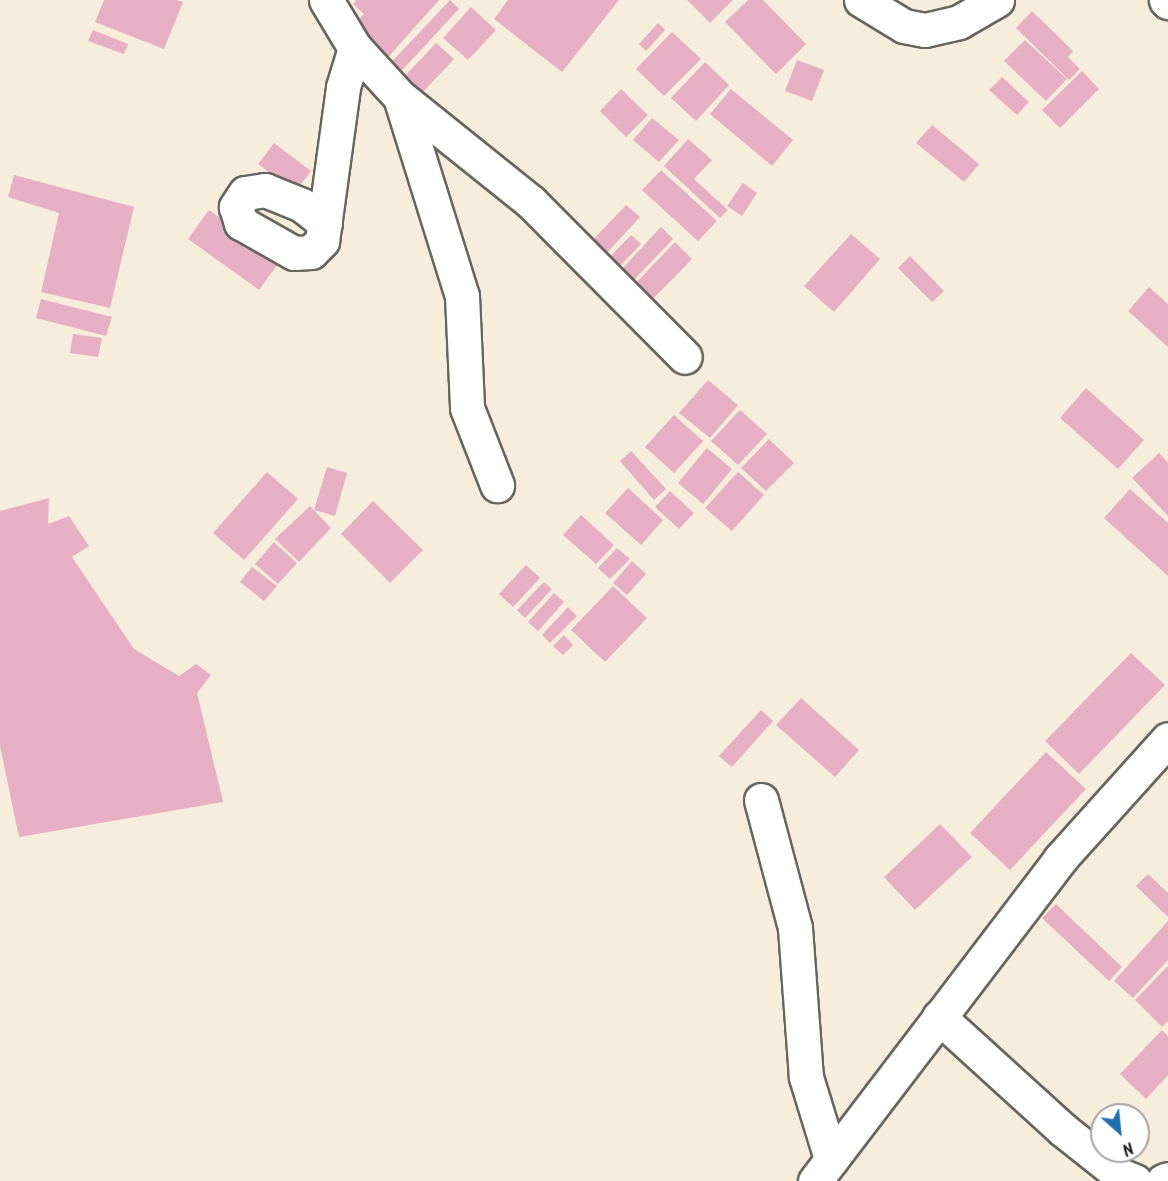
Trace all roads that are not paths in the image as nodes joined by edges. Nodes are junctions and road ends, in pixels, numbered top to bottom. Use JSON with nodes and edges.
{"nodes":[{"id":1,"x":861,"y":0,"type":"edge"},
{"id":2,"x":998,"y":0,"type":"edge"},
{"id":3,"x":328,"y":1,"type":"edge"},
{"id":4,"x":355,"y":48,"type":"junction"},
{"id":5,"x":400,"y":97,"type":"junction"},
{"id":6,"x":325,"y":223,"type":"dead end"},
{"id":7,"x":685,"y":357,"type":"dead end"},
{"id":8,"x":497,"y":485,"type":"dead end"},
{"id":9,"x":1168,"y":739,"type":"edge"},
{"id":10,"x":762,"y":800,"type":"dead end"},
{"id":11,"x":939,"y":1017,"type":"junction"},
{"id":12,"x":823,"y":1170,"type":"edge"},
{"id":13,"x":1168,"y":1179,"type":"edge"},
{"id":14,"x":1135,"y":1181,"type":"edge"},
{"id":15,"x":1163,"y":1181,"type":"edge"}],
"edges":[{"from":1,"to":2,"type":"street"},
{"from":3,"to":4,"type":"street"},
{"from":4,"to":5,"type":"street"},
{"from":4,"to":6,"type":"street"},
{"from":5,"to":7,"type":"street"},
{"from":5,"to":8,"type":"street"},
{"from":9,"to":11,"type":"street"},
{"from":10,"to":12,"type":"street"},
{"from":11,"to":12,"type":"street"},
{"from":11,"to":14,"type":"street"},
{"from":13,"to":15,"type":"street"}]}
